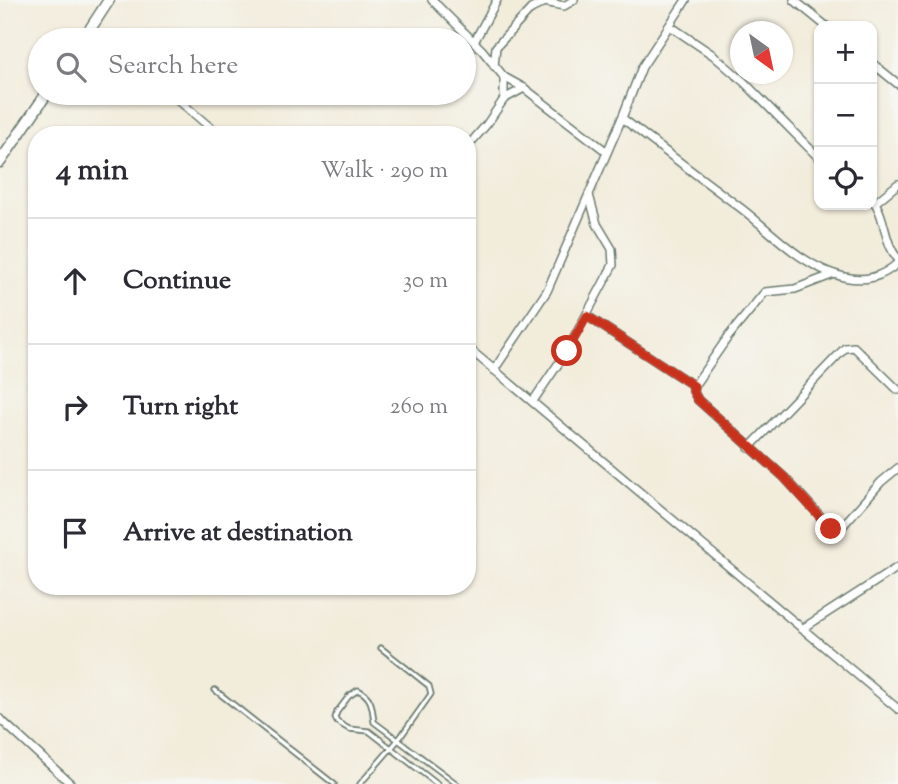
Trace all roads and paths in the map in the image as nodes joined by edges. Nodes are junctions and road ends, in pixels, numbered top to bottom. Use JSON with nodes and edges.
{"nodes":[{"id":1,"x":109,"y":0,"type":"edge"},
{"id":2,"x":432,"y":0,"type":"edge"},
{"id":3,"x":497,"y":0,"type":"edge"},
{"id":4,"x":574,"y":0,"type":"edge"},
{"id":5,"x":686,"y":0,"type":"edge"},
{"id":6,"x":794,"y":0,"type":"edge"},
{"id":7,"x":820,"y":21,"type":"edge"},
{"id":8,"x":670,"y":26,"type":"junction"},
{"id":9,"x":91,"y":28,"type":"edge"},
{"id":10,"x":459,"y":28,"type":"edge"},
{"id":11,"x":476,"y":39,"type":"edge"},
{"id":12,"x":476,"y":45,"type":"edge"},
{"id":13,"x":496,"y":47,"type":"junction"},
{"id":14,"x":482,"y":50,"type":"junction"},
{"id":15,"x":494,"y":66,"type":"junction"},
{"id":16,"x":877,"y":67,"type":"edge"},
{"id":17,"x":504,"y":77,"type":"junction"},
{"id":18,"x":898,"y":84,"type":"edge"},
{"id":19,"x":524,"y":88,"type":"junction"},
{"id":20,"x":504,"y":99,"type":"junction"},
{"id":21,"x":39,"y":105,"type":"edge"},
{"id":22,"x":184,"y":105,"type":"edge"},
{"id":23,"x":622,"y":118,"type":"junction"},
{"id":24,"x":208,"y":126,"type":"edge"},
{"id":25,"x":476,"y":137,"type":"edge"},
{"id":26,"x":607,"y":152,"type":"junction"},
{"id":27,"x":814,"y":153,"type":"edge"},
{"id":28,"x":0,"y":162,"type":"edge"},
{"id":29,"x":898,"y":184,"type":"edge"},
{"id":30,"x":589,"y":194,"type":"junction"},
{"id":31,"x":877,"y":199,"type":"edge"},
{"id":32,"x":877,"y":208,"type":"edge"},
{"id":33,"x":898,"y":261,"type":"edge"},
{"id":34,"x":817,"y":266,"type":"junction"},
{"id":35,"x":834,"y":274,"type":"junction"},
{"id":36,"x":820,"y":280,"type":"junction"},
{"id":37,"x":587,"y":316,"type":"junction"},
{"id":38,"x":476,"y":355,"type":"edge"},
{"id":39,"x":494,"y":370,"type":"junction"},
{"id":40,"x":694,"y":386,"type":"junction"},
{"id":41,"x":898,"y":390,"type":"edge"},
{"id":42,"x":533,"y":401,"type":"junction"},
{"id":43,"x":748,"y":447,"type":"junction"},
{"id":44,"x":898,"y":468,"type":"edge"},
{"id":45,"x":898,"y":567,"type":"edge"},
{"id":46,"x":802,"y":629,"type":"junction"},
{"id":47,"x":381,"y":648,"type":"dead end"},
{"id":48,"x":215,"y":690,"type":"dead end"},
{"id":49,"x":898,"y":709,"type":"edge"},
{"id":50,"x":0,"y":719,"type":"edge"},
{"id":51,"x":399,"y":739,"type":"junction"},
{"id":52,"x":391,"y":748,"type":"junction"},
{"id":53,"x":71,"y":784,"type":"edge"},
{"id":54,"x":334,"y":784,"type":"edge"},
{"id":55,"x":360,"y":784,"type":"edge"},
{"id":56,"x":437,"y":784,"type":"edge"},
{"id":57,"x":457,"y":784,"type":"edge"}],
"edges":[{"from":1,"to":9,"type":"street"},
{"from":2,"to":10,"type":"street"},
{"from":3,"to":11,"type":"street"},
{"from":4,"to":13,"type":"street"},
{"from":5,"to":8,"type":"street"},
{"from":6,"to":7,"type":"street"},
{"from":8,"to":23,"type":"street"},
{"from":8,"to":27,"type":"street"},
{"from":12,"to":14,"type":"street"},
{"from":13,"to":14,"type":"street"},
{"from":13,"to":15,"type":"street"},
{"from":14,"to":15,"type":"street"},
{"from":15,"to":17,"type":"street"},
{"from":16,"to":18,"type":"street"},
{"from":17,"to":19,"type":"street"},
{"from":17,"to":20,"type":"street"},
{"from":19,"to":20,"type":"street"},
{"from":19,"to":26,"type":"street"},
{"from":20,"to":25,"type":"street"},
{"from":21,"to":28,"type":"street"},
{"from":22,"to":24,"type":"street"},
{"from":23,"to":26,"type":"street"},
{"from":23,"to":34,"type":"street"},
{"from":26,"to":30,"type":"street"},
{"from":29,"to":31,"type":"street"},
{"from":30,"to":37,"type":"street"},
{"from":30,"to":39,"type":"street"},
{"from":32,"to":33,"type":"street"},
{"from":33,"to":35,"type":"street"},
{"from":34,"to":35,"type":"street"},
{"from":34,"to":36,"type":"street"},
{"from":35,"to":36,"type":"street"},
{"from":36,"to":40,"type":"street"},
{"from":37,"to":40,"type":"street"},
{"from":37,"to":42,"type":"street"},
{"from":38,"to":39,"type":"street"},
{"from":39,"to":42,"type":"street"},
{"from":40,"to":43,"type":"street"},
{"from":41,"to":43,"type":"street"},
{"from":42,"to":46,"type":"street"},
{"from":43,"to":44,"type":"street"},
{"from":45,"to":46,"type":"street"},
{"from":46,"to":49,"type":"street"},
{"from":47,"to":51,"type":"lane"},
{"from":48,"to":54,"type":"lane"},
{"from":50,"to":53,"type":"street"},
{"from":51,"to":52,"type":"lane"},
{"from":51,"to":52,"type":"lane"},
{"from":51,"to":57,"type":"lane"},
{"from":52,"to":55,"type":"lane"},
{"from":52,"to":56,"type":"lane"}]}
